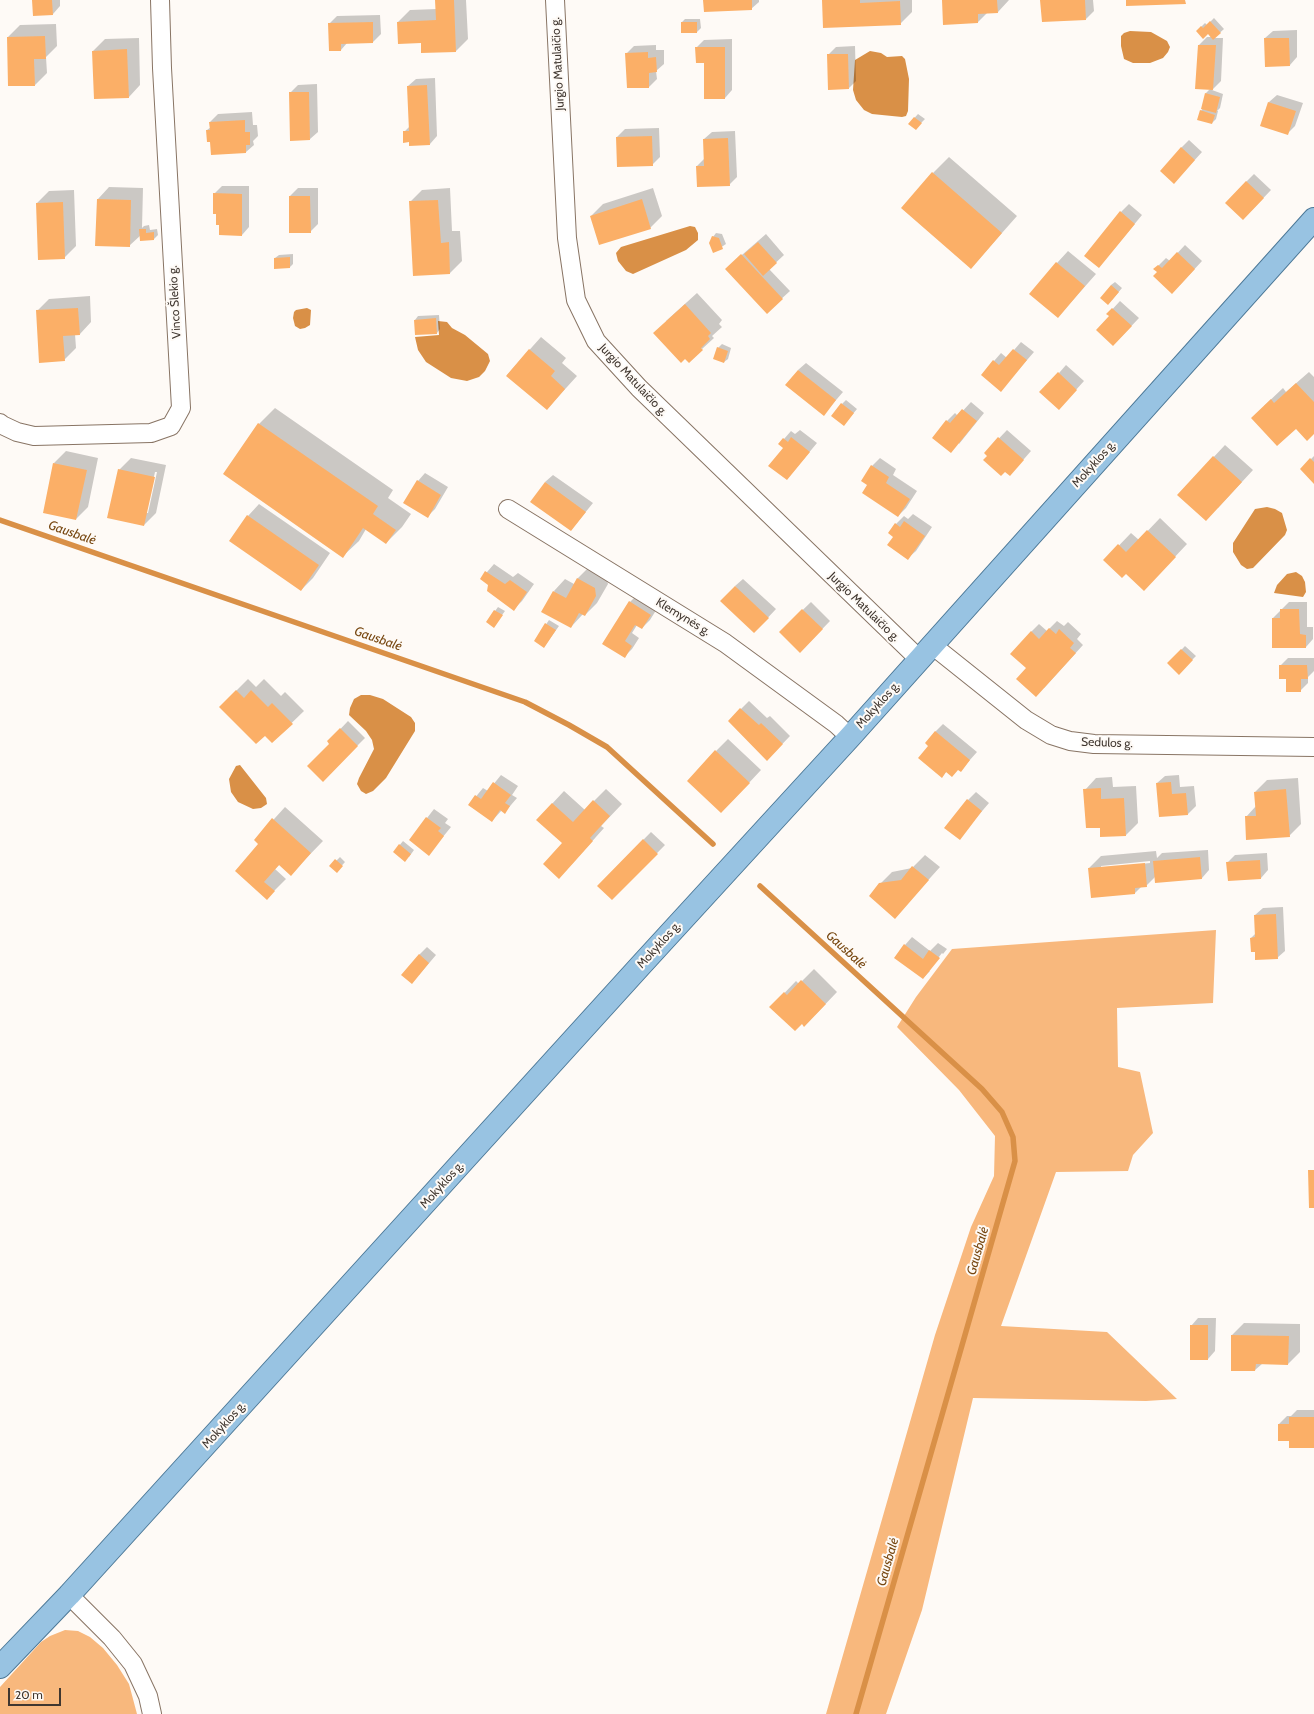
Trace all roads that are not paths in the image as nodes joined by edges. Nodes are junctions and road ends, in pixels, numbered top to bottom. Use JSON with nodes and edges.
{"nodes":[{"id":1,"x":160,"y":0,"type":"edge"},
{"id":2,"x":555,"y":0,"type":"edge"},
{"id":3,"x":1314,"y":218,"type":"edge"},
{"id":4,"x":0,"y":422,"type":"edge"},
{"id":5,"x":508,"y":509,"type":"dead end"},
{"id":6,"x":926,"y":652,"type":"junction"},
{"id":7,"x":850,"y":737,"type":"junction"},
{"id":8,"x":1314,"y":747,"type":"edge"},
{"id":9,"x":69,"y":1595,"type":"junction"},
{"id":10,"x":0,"y":1666,"type":"edge"},
{"id":11,"x":152,"y":1714,"type":"edge"}],
"edges":[{"from":1,"to":4,"type":"street","name":"Vinco Šlekio g."},
{"from":2,"to":6,"type":"street","name":"Jurgio Matulaičio g."},
{"from":3,"to":6,"type":"main road","name":"Mokyklos g."},
{"from":5,"to":7,"type":"street","name":"Klemynės g."},
{"from":6,"to":7,"type":"main road","name":"Mokyklos g."},
{"from":6,"to":8,"type":"street","name":"Sedulos g."},
{"from":7,"to":9,"type":"main road","name":"Mokyklos g."},
{"from":9,"to":10,"type":"main road","name":"Mokyklos g."},
{"from":9,"to":11,"type":"street"}]}
